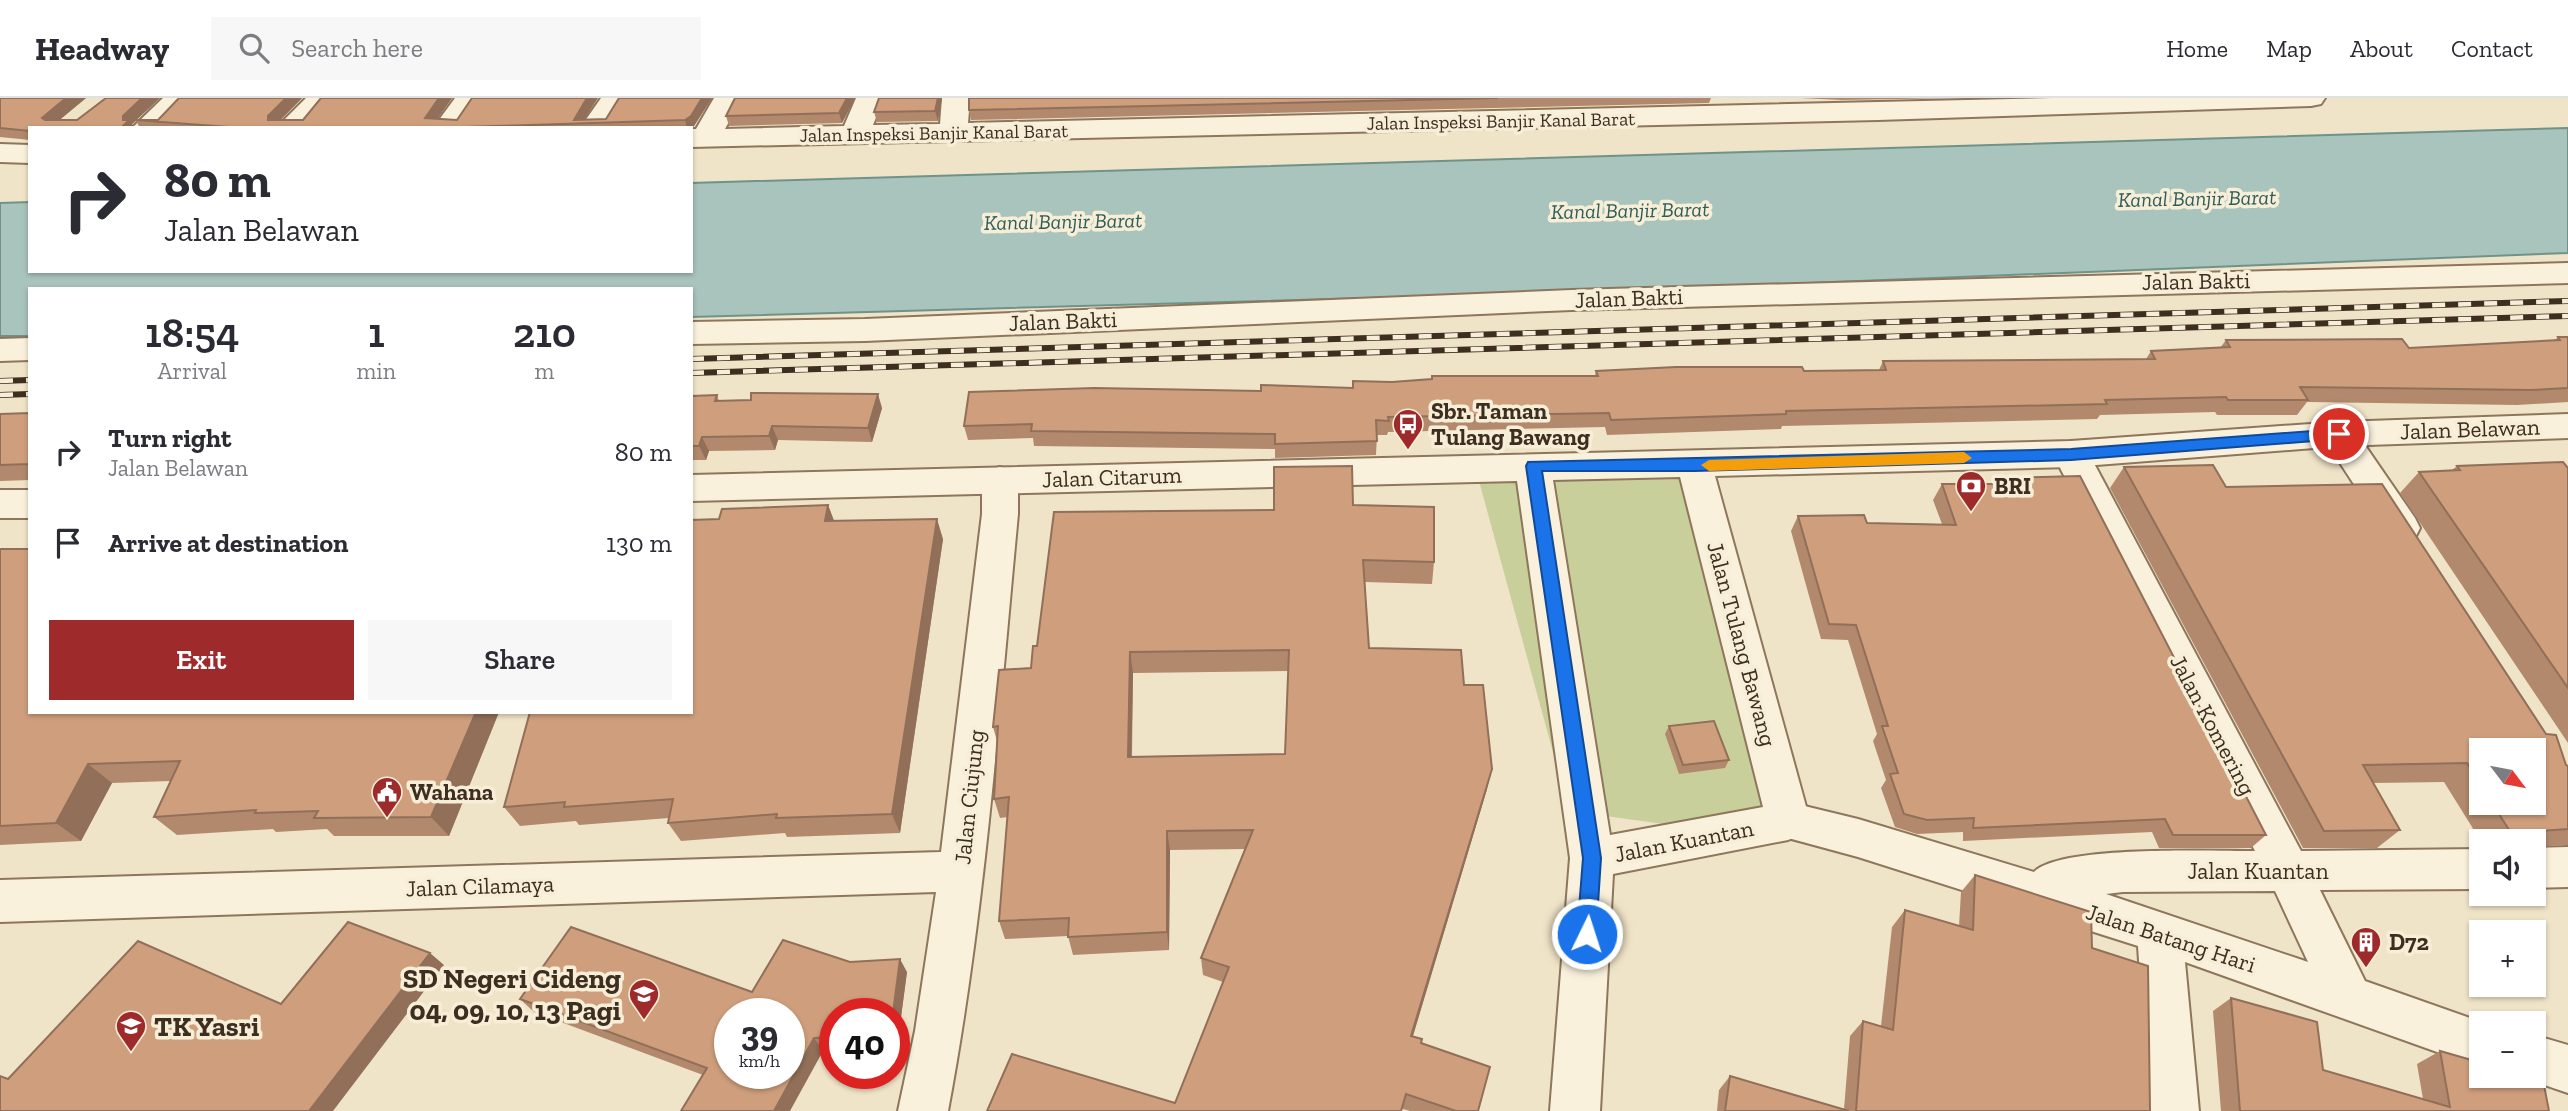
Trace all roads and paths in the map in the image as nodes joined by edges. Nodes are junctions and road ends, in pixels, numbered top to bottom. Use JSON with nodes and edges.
{"nodes":[{"id":1,"x":178,"y":98,"type":"edge"},
{"id":2,"x":322,"y":98,"type":"edge"},
{"id":3,"x":469,"y":98,"type":"edge"},
{"id":4,"x":615,"y":98,"type":"edge"},
{"id":5,"x":728,"y":98,"type":"edge"},
{"id":6,"x":870,"y":98,"type":"edge"},
{"id":7,"x":957,"y":98,"type":"edge"},
{"id":8,"x":1222,"y":98,"type":"edge"},
{"id":9,"x":2311,"y":98,"type":"edge"},
{"id":10,"x":1086,"y":99,"type":"edge"},
{"id":11,"x":2215,"y":99,"type":"edge"},
{"id":12,"x":2074,"y":102,"type":"edge"},
{"id":13,"x":1793,"y":105,"type":"edge"},
{"id":14,"x":1875,"y":105,"type":"edge"},
{"id":15,"x":1673,"y":107,"type":"edge"},
{"id":16,"x":1521,"y":109,"type":"edge"},
{"id":17,"x":1299,"y":112,"type":"edge"},
{"id":18,"x":148,"y":126,"type":"edge"},
{"id":19,"x":292,"y":126,"type":"edge"},
{"id":20,"x":448,"y":126,"type":"edge"},
{"id":21,"x":595,"y":126,"type":"edge"},
{"id":22,"x":1215,"y":126,"type":"junction"},
{"id":23,"x":1079,"y":130,"type":"junction"},
{"id":24,"x":955,"y":134,"type":"junction"},
{"id":25,"x":854,"y":136,"type":"junction"},
{"id":26,"x":698,"y":138,"type":"edge"},
{"id":27,"x":0,"y":153,"type":"edge"},
{"id":28,"x":28,"y":153,"type":"edge"},
{"id":29,"x":2568,"y":273,"type":"edge"},
{"id":30,"x":693,"y":333,"type":"edge"},
{"id":31,"x":28,"y":349,"type":"edge"},
{"id":32,"x":0,"y":350,"type":"edge"},
{"id":33,"x":2568,"y":426,"type":"edge"},
{"id":34,"x":2339,"y":434,"type":"junction"},
{"id":35,"x":2071,"y":454,"type":"junction"},
{"id":36,"x":1533,"y":466,"type":"junction"},
{"id":37,"x":1695,"y":466,"type":"junction"},
{"id":38,"x":1000,"y":480,"type":"junction"},
{"id":39,"x":693,"y":488,"type":"edge"},
{"id":40,"x":0,"y":504,"type":"edge"},
{"id":41,"x":28,"y":504,"type":"edge"},
{"id":42,"x":2420,"y":556,"type":"edge"},
{"id":43,"x":1788,"y":821,"type":"junction"},
{"id":44,"x":1858,"y":838,"type":"joint"},
{"id":45,"x":1592,"y":858,"type":"junction"},
{"id":46,"x":2568,"y":867,"type":"edge"},
{"id":47,"x":2546,"y":868,"type":"edge"},
{"id":48,"x":2469,"y":869,"type":"edge"},
{"id":49,"x":961,"y":871,"type":"junction"},
{"id":50,"x":2289,"y":872,"type":"junction"},
{"id":51,"x":2042,"y":896,"type":"junction"},
{"id":52,"x":0,"y":901,"type":"edge"},
{"id":53,"x":2160,"y":932,"type":"junction"},
{"id":54,"x":2349,"y":999,"type":"junction"},
{"id":55,"x":2469,"y":1041,"type":"edge"},
{"id":56,"x":2546,"y":1063,"type":"edge"},
{"id":57,"x":2568,"y":1069,"type":"edge"},
{"id":58,"x":923,"y":1111,"type":"edge"},
{"id":59,"x":1576,"y":1111,"type":"edge"},
{"id":60,"x":2174,"y":1111,"type":"edge"}],
"edges":[{"from":1,"to":18,"type":"street"},
{"from":2,"to":19,"type":"street"},
{"from":3,"to":20,"type":"street"},
{"from":4,"to":21,"type":"street"},
{"from":5,"to":26,"type":"street"},
{"from":6,"to":25,"type":"street"},
{"from":7,"to":24,"type":"street"},
{"from":8,"to":22,"type":"street"},
{"from":9,"to":11,"type":"street","name":"Jalan Inspeksi Banjir Kanal Barat"},
{"from":10,"to":23,"type":"street"},
{"from":11,"to":12,"type":"street","name":"Jalan Inspeksi Banjir Kanal Barat"},
{"from":12,"to":14,"type":"street","name":"Jalan Inspeksi Banjir Kanal Barat"},
{"from":13,"to":14,"type":"street","name":"Jalan Inspeksi Banjir Kanal Barat"},
{"from":13,"to":15,"type":"street","name":"Jalan Inspeksi Banjir Kanal Barat"},
{"from":15,"to":16,"type":"street","name":"Jalan Inspeksi Banjir Kanal Barat"},
{"from":16,"to":17,"type":"street","name":"Jalan Inspeksi Banjir Kanal Barat"},
{"from":17,"to":22,"type":"street","name":"Jalan Inspeksi Banjir Kanal Barat"},
{"from":22,"to":23,"type":"street","name":"Jalan Inspeksi Banjir Kanal Barat"},
{"from":23,"to":24,"type":"street","name":"Jalan Inspeksi Banjir Kanal Barat"},
{"from":24,"to":25,"type":"street","name":"Jalan Inspeksi Banjir Kanal Barat"},
{"from":25,"to":26,"type":"street","name":"Jalan Inspeksi Banjir Kanal Barat"},
{"from":27,"to":28,"type":"street"},
{"from":29,"to":30,"type":"street","name":"Jalan Bakti"},
{"from":31,"to":32,"type":"street"},
{"from":33,"to":34,"type":"street","name":"Jalan Belawan"},
{"from":34,"to":35,"type":"street","name":"Jalan Belawan"},
{"from":34,"to":42,"type":"street"},
{"from":35,"to":37,"type":"street","name":"Jalan Belawan"},
{"from":35,"to":50,"type":"street","name":"Jalan Komering"},
{"from":36,"to":37,"type":"street","name":"Jalan Belawan"},
{"from":36,"to":38,"type":"street","name":"Jalan Citarum"},
{"from":36,"to":45,"type":"street"},
{"from":37,"to":43,"type":"street","name":"Jalan Tulang Bawang"},
{"from":38,"to":39,"type":"street","name":"Jalan Citarum"},
{"from":38,"to":49,"type":"street","name":"Jalan Ciujung"},
{"from":40,"to":41,"type":"street"},
{"from":43,"to":44,"type":"street","name":"Jalan Kuantan"},
{"from":43,"to":45,"type":"street","name":"Jalan Kuantan"},
{"from":44,"to":51,"type":"street","name":"Jalan Batang Hari"},
{"from":45,"to":59,"type":"street"},
{"from":46,"to":47,"type":"street"},
{"from":48,"to":50,"type":"street","name":"Jalan Kuantan"},
{"from":49,"to":52,"type":"street","name":"Jalan Cilamaya"},
{"from":49,"to":58,"type":"street","name":"Jalan Ciujung"},
{"from":50,"to":51,"type":"street","name":"Jalan Kuantan"},
{"from":50,"to":54,"type":"street","name":"Jalan Komering"},
{"from":51,"to":53,"type":"street","name":"Jalan Batang Hari"},
{"from":53,"to":54,"type":"street","name":"Jalan Batang Hari"},
{"from":53,"to":60,"type":"street"},
{"from":54,"to":55,"type":"street","name":"Jalan Batang Hari"},
{"from":56,"to":57,"type":"street"}]}
